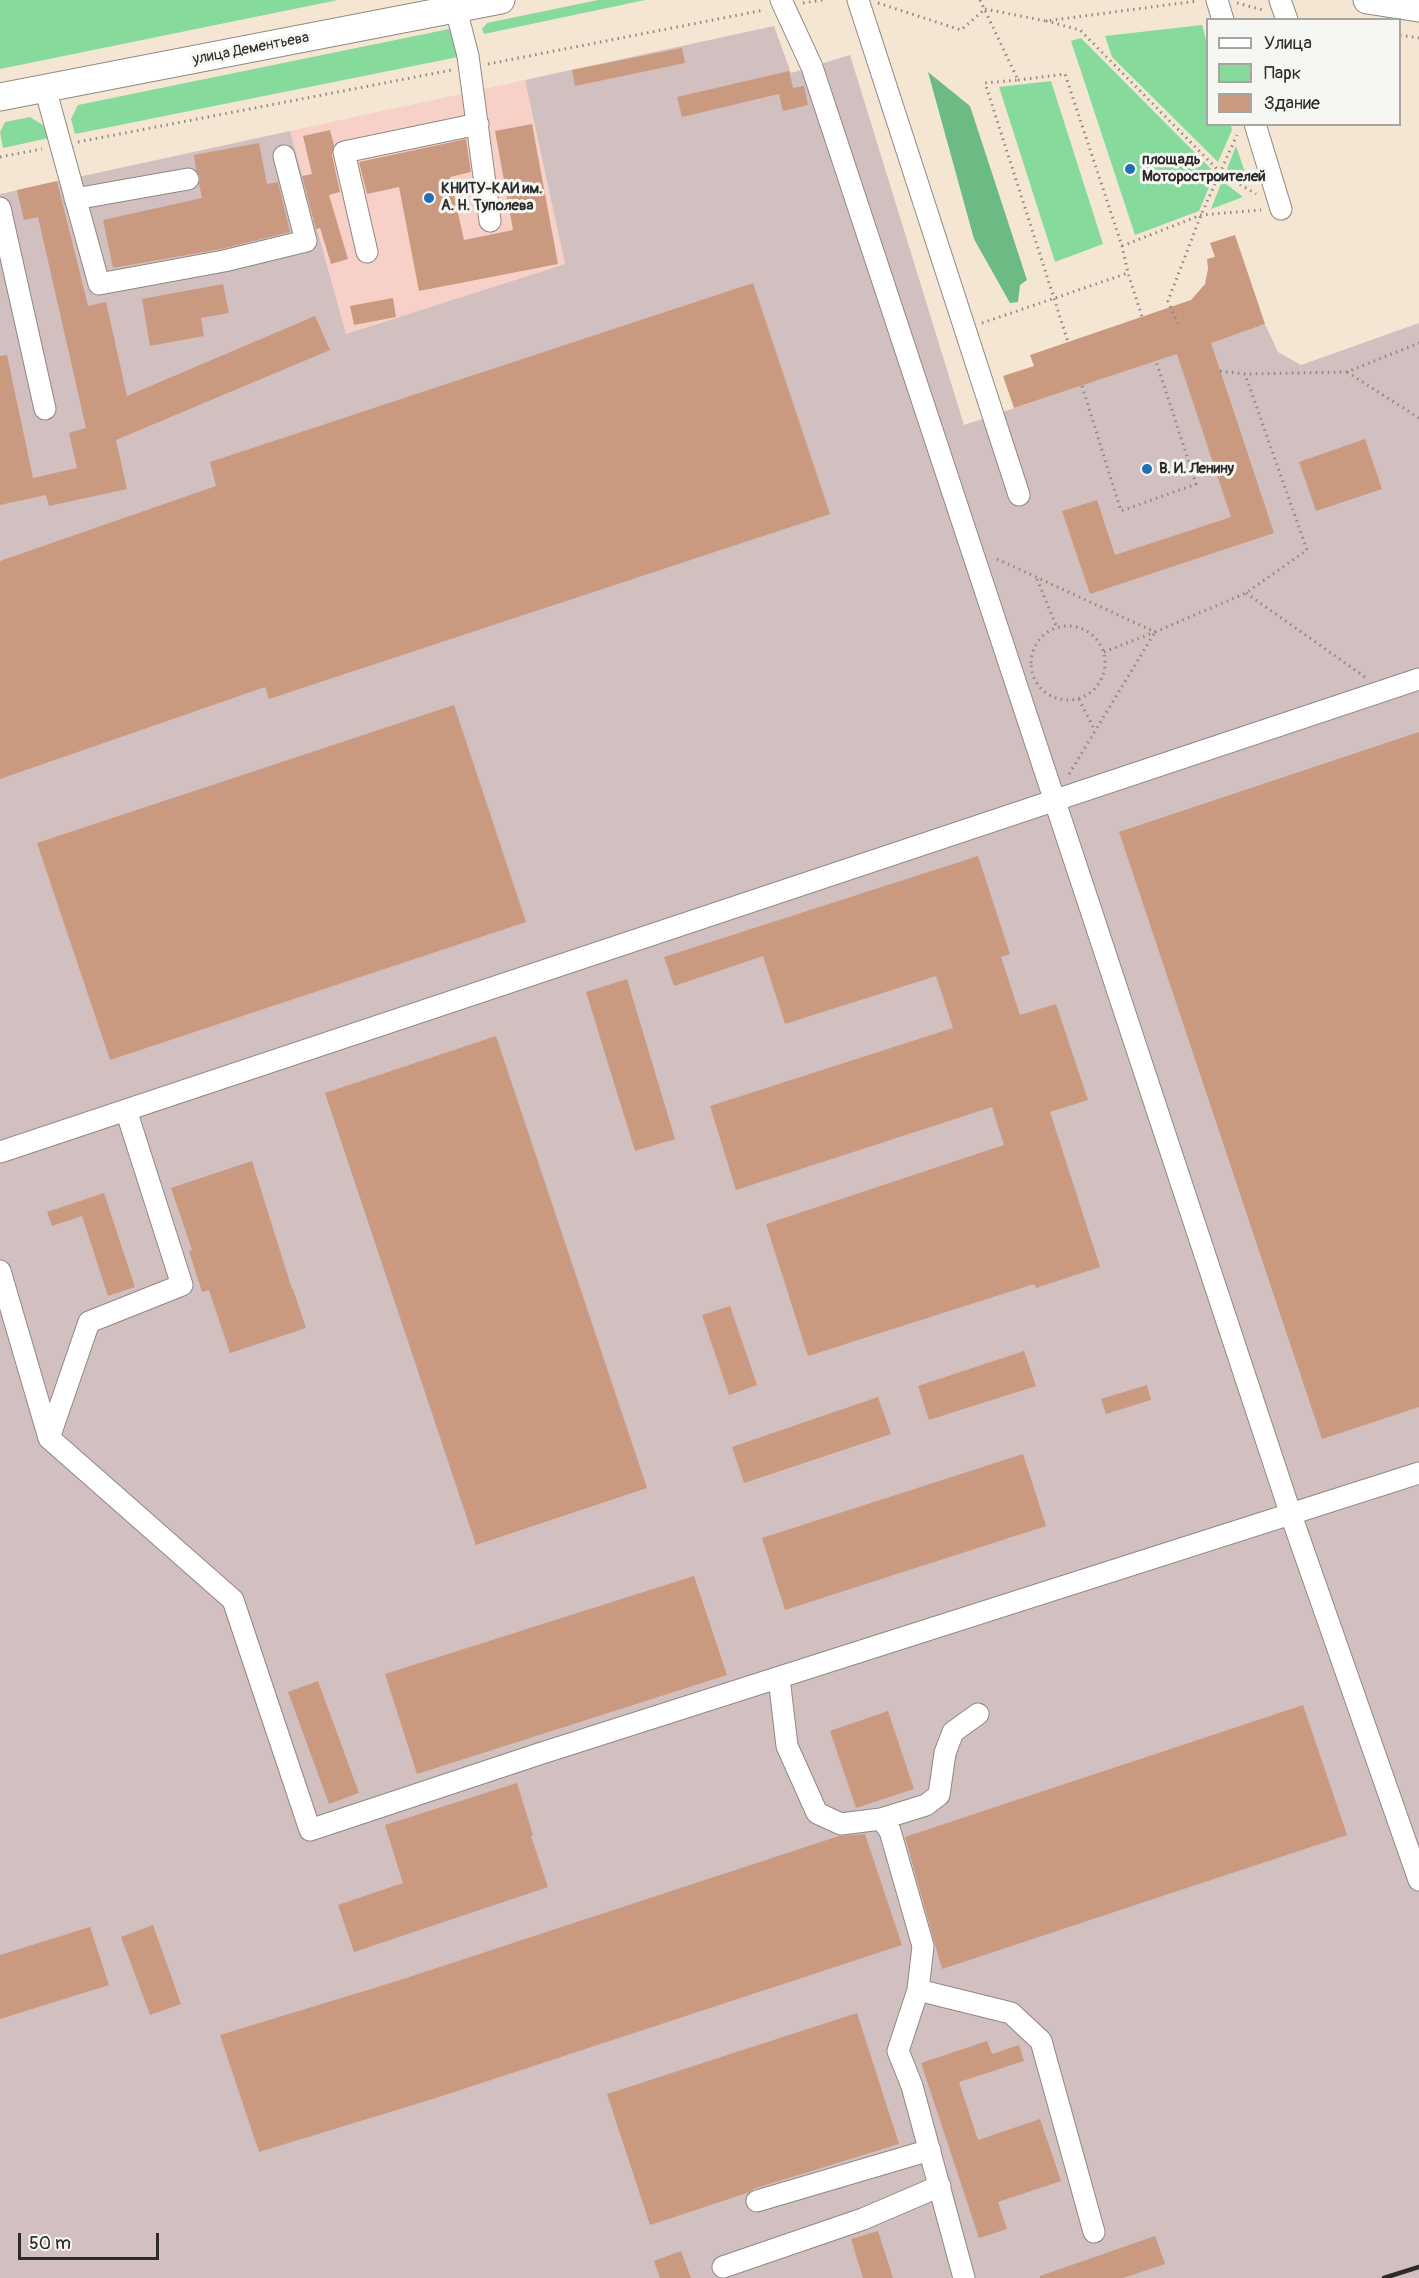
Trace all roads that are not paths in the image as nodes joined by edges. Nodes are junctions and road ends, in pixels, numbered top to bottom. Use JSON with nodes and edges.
{"nodes":[{"id":1,"x":501,"y":0,"type":"edge"},
{"id":2,"x":858,"y":0,"type":"edge"},
{"id":3,"x":1217,"y":0,"type":"edge"},
{"id":4,"x":1280,"y":0,"type":"edge"},
{"id":5,"x":1367,"y":0,"type":"edge"},
{"id":6,"x":782,"y":3,"type":"edge"},
{"id":7,"x":1419,"y":8,"type":"edge"},
{"id":8,"x":456,"y":9,"type":"junction"},
{"id":9,"x":1222,"y":18,"type":"edge"},
{"id":10,"x":1286,"y":18,"type":"edge"},
{"id":11,"x":45,"y":88,"type":"junction"},
{"id":12,"x":0,"y":97,"type":"edge"},
{"id":13,"x":478,"y":124,"type":"junction"},
{"id":14,"x":1246,"y":129,"type":"edge"},
{"id":15,"x":284,"y":156,"type":"dead end"},
{"id":16,"x":188,"y":179,"type":"dead end"},
{"id":17,"x":75,"y":199,"type":"junction"},
{"id":18,"x":0,"y":208,"type":"edge"},
{"id":19,"x":1281,"y":209,"type":"road end"},
{"id":20,"x":490,"y":221,"type":"dead end"},
{"id":21,"x":367,"y":252,"type":"dead end"},
{"id":22,"x":45,"y":409,"type":"dead end"},
{"id":23,"x":1019,"y":495,"type":"dead end"},
{"id":24,"x":1419,"y":679,"type":"edge"},
{"id":25,"x":1053,"y":799,"type":"junction"},
{"id":26,"x":126,"y":1110,"type":"junction"},
{"id":27,"x":0,"y":1152,"type":"edge"},
{"id":28,"x":0,"y":1270,"type":"edge"},
{"id":29,"x":49,"y":1438,"type":"junction"},
{"id":30,"x":1419,"y":1473,"type":"edge"},
{"id":31,"x":1291,"y":1515,"type":"junction"},
{"id":32,"x":778,"y":1678,"type":"junction"},
{"id":33,"x":978,"y":1714,"type":"dead end"},
{"id":34,"x":881,"y":1819,"type":"junction"},
{"id":35,"x":1419,"y":1880,"type":"edge"},
{"id":36,"x":918,"y":1990,"type":"junction"},
{"id":37,"x":930,"y":2150,"type":"junction"},
{"id":38,"x":940,"y":2186,"type":"junction"},
{"id":39,"x":757,"y":2201,"type":"dead end"},
{"id":40,"x":1094,"y":2232,"type":"dead end"},
{"id":41,"x":723,"y":2267,"type":"dead end"},
{"id":42,"x":964,"y":2278,"type":"edge"}],
"edges":[{"from":1,"to":8,"type":"main road","name":"улица Дементьева"},
{"from":2,"to":23,"type":"lane"},
{"from":3,"to":9,"type":"lane"},
{"from":4,"to":10,"type":"lane"},
{"from":5,"to":7,"type":"main road"},
{"from":6,"to":25,"type":"lane"},
{"from":8,"to":11,"type":"main road","name":"улица Дементьева"},
{"from":8,"to":13,"type":"lane"},
{"from":11,"to":12,"type":"main road","name":"улица Дементьева"},
{"from":11,"to":17,"type":"lane"},
{"from":13,"to":20,"type":"lane"},
{"from":13,"to":21,"type":"lane"},
{"from":14,"to":19,"type":"lane"},
{"from":15,"to":17,"type":"lane"},
{"from":16,"to":17,"type":"lane"},
{"from":18,"to":22,"type":"lane"},
{"from":24,"to":25,"type":"lane"},
{"from":25,"to":26,"type":"lane"},
{"from":25,"to":31,"type":"lane"},
{"from":26,"to":27,"type":"lane"},
{"from":26,"to":29,"type":"lane"},
{"from":28,"to":29,"type":"lane"},
{"from":29,"to":32,"type":"lane"},
{"from":30,"to":31,"type":"lane"},
{"from":31,"to":32,"type":"lane"},
{"from":31,"to":35,"type":"lane"},
{"from":32,"to":34,"type":"lane"},
{"from":33,"to":34,"type":"lane"},
{"from":34,"to":36,"type":"lane"},
{"from":36,"to":37,"type":"lane"},
{"from":36,"to":40,"type":"lane"},
{"from":37,"to":38,"type":"lane"},
{"from":37,"to":39,"type":"lane"},
{"from":38,"to":41,"type":"lane"},
{"from":38,"to":42,"type":"lane"}]}
